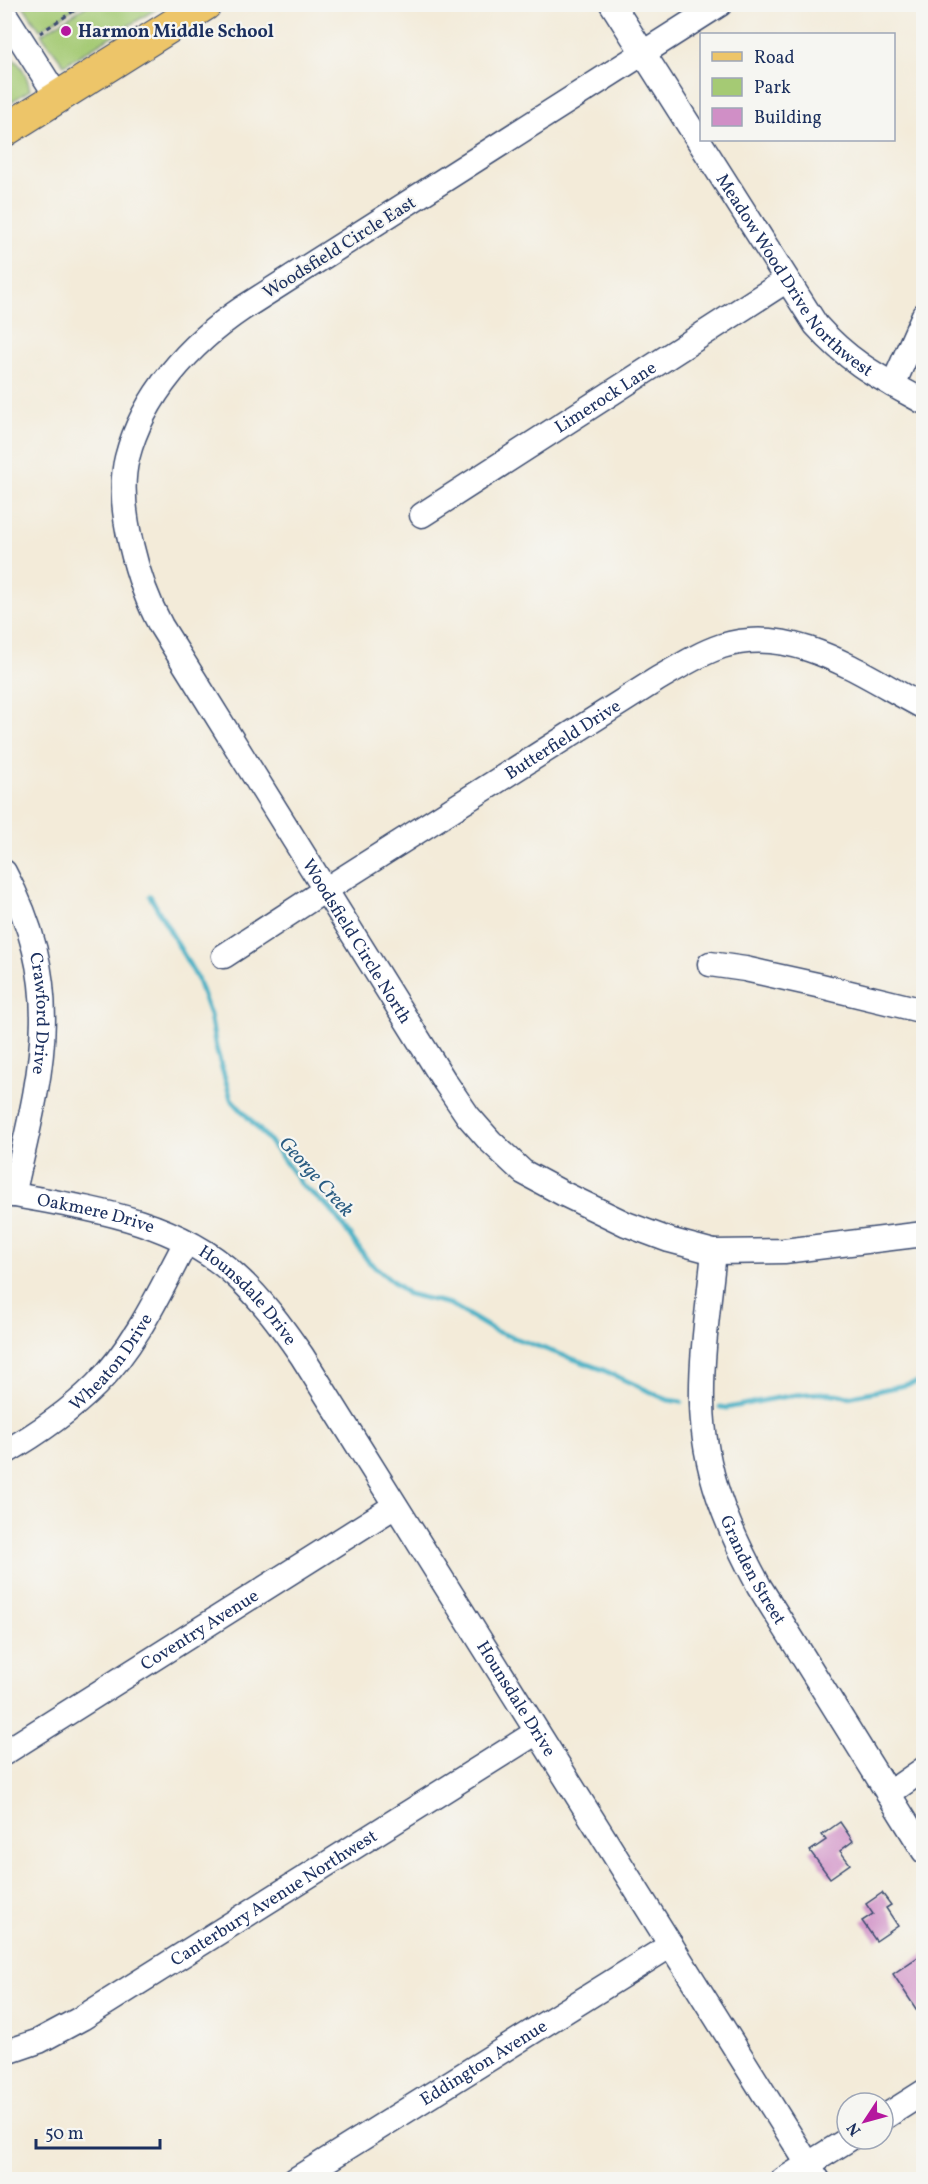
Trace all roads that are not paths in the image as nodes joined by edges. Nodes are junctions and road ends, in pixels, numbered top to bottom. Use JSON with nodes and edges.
{"nodes":[{"id":1,"x":206,"y":4,"type":"edge"},
{"id":2,"x":612,"y":4,"type":"edge"},
{"id":3,"x":720,"y":4,"type":"edge"},
{"id":4,"x":4,"y":13,"type":"edge"},
{"id":5,"x":21,"y":41,"type":"edge"},
{"id":6,"x":643,"y":54,"type":"junction"},
{"id":7,"x":58,"y":98,"type":"junction"},
{"id":8,"x":4,"y":131,"type":"edge"},
{"id":9,"x":787,"y":280,"type":"junction"},
{"id":10,"x":924,"y":315,"type":"edge"},
{"id":11,"x":893,"y":385,"type":"junction"},
{"id":12,"x":924,"y":402,"type":"edge"},
{"id":13,"x":126,"y":510,"type":"joint"},
{"id":14,"x":422,"y":515,"type":"dead end"},
{"id":15,"x":924,"y":707,"type":"edge"},
{"id":16,"x":4,"y":872,"type":"edge"},
{"id":17,"x":325,"y":890,"type":"junction"},
{"id":18,"x":224,"y":956,"type":"dead end"},
{"id":19,"x":710,"y":964,"type":"dead end"},
{"id":20,"x":924,"y":1011,"type":"edge"},
{"id":21,"x":9,"y":1194,"type":"edge"},
{"id":22,"x":924,"y":1234,"type":"edge"},
{"id":23,"x":186,"y":1242,"type":"junction"},
{"id":24,"x":714,"y":1252,"type":"junction"},
{"id":25,"x":4,"y":1453,"type":"edge"},
{"id":26,"x":396,"y":1506,"type":"junction"},
{"id":27,"x":537,"y":1732,"type":"junction"},
{"id":28,"x":4,"y":1753,"type":"edge"},
{"id":29,"x":924,"y":1769,"type":"edge"},
{"id":30,"x":888,"y":1794,"type":"junction"},
{"id":31,"x":924,"y":1851,"type":"edge"},
{"id":32,"x":671,"y":1946,"type":"junction"},
{"id":33,"x":4,"y":2053,"type":"edge"},
{"id":34,"x":924,"y":2092,"type":"edge"},
{"id":35,"x":895,"y":2110,"type":"edge"},
{"id":36,"x":836,"y":2151,"type":"edge"},
{"id":37,"x":813,"y":2172,"type":"edge"},
{"id":38,"x":295,"y":2180,"type":"edge"},
{"id":39,"x":783,"y":2180,"type":"edge"}],
"edges":[{"from":1,"to":7,"type":"main road"},
{"from":2,"to":6,"type":"street","name":"Meadow Wood Drive Northwest"},
{"from":3,"to":6,"type":"street","name":"Woodsfield Circle East"},
{"from":4,"to":5,"type":"street"},
{"from":5,"to":7,"type":"street"},
{"from":6,"to":9,"type":"street","name":"Meadow Wood Drive Northwest"},
{"from":6,"to":13,"type":"street","name":"Woodsfield Circle East"},
{"from":7,"to":8,"type":"main road"},
{"from":9,"to":11,"type":"street","name":"Meadow Wood Drive Northwest"},
{"from":9,"to":14,"type":"street","name":"Limerock Lane"},
{"from":10,"to":11,"type":"street"},
{"from":11,"to":12,"type":"street","name":"Meadow Wood Drive Northwest"},
{"from":13,"to":17,"type":"street","name":"Woodsfield Circle North"},
{"from":15,"to":17,"type":"street","name":"Butterfield Drive"},
{"from":16,"to":21,"type":"street","name":"Crawford Drive"},
{"from":17,"to":18,"type":"street","name":"Butterfield Drive"},
{"from":17,"to":24,"type":"street","name":"Woodsfield Circle North"},
{"from":19,"to":20,"type":"street"},
{"from":21,"to":23,"type":"street","name":"Oakmere Drive"},
{"from":22,"to":24,"type":"street"},
{"from":23,"to":25,"type":"street","name":"Wheaton Drive"},
{"from":23,"to":26,"type":"street","name":"Hounsdale Drive"},
{"from":24,"to":30,"type":"street","name":"Granden Street"},
{"from":26,"to":27,"type":"street","name":"Hounsdale Drive"},
{"from":26,"to":28,"type":"street","name":"Coventry Avenue"},
{"from":27,"to":32,"type":"street","name":"Hounsdale Drive"},
{"from":27,"to":33,"type":"street","name":"Canterbury Avenue Northwest"},
{"from":29,"to":30,"type":"street"},
{"from":30,"to":31,"type":"street","name":"Granden Street"},
{"from":32,"to":37,"type":"street","name":"Hounsdale Drive"},
{"from":32,"to":38,"type":"street","name":"Eddington Avenue"},
{"from":34,"to":35,"type":"street"},
{"from":36,"to":37,"type":"street"},
{"from":37,"to":39,"type":"street"}]}
